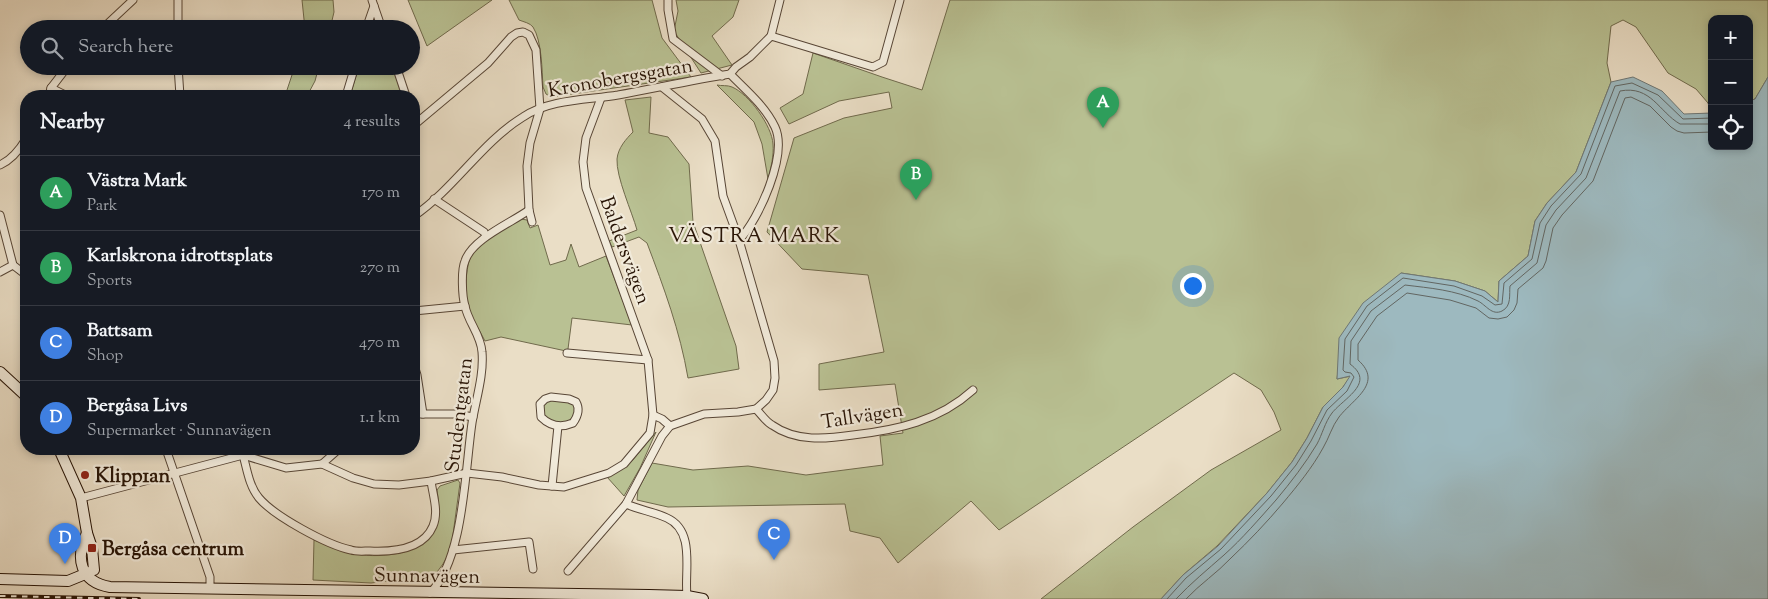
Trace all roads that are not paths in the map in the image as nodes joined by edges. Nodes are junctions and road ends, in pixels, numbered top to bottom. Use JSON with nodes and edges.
{"nodes":[{"id":1,"x":133,"y":0,"type":"edge"},
{"id":2,"x":178,"y":0,"type":"edge"},
{"id":3,"x":668,"y":0,"type":"edge"},
{"id":4,"x":780,"y":0,"type":"edge"},
{"id":5,"x":900,"y":0,"type":"edge"},
{"id":6,"x":373,"y":3,"type":"edge"},
{"id":7,"x":112,"y":20,"type":"edge"},
{"id":8,"x":178,"y":20,"type":"edge"},
{"id":9,"x":368,"y":20,"type":"edge"},
{"id":10,"x":379,"y":20,"type":"edge"},
{"id":11,"x":771,"y":36,"type":"junction"},
{"id":12,"x":730,"y":74,"type":"junction"},
{"id":13,"x":61,"y":75,"type":"edge"},
{"id":14,"x":179,"y":75,"type":"edge"},
{"id":15,"x":352,"y":75,"type":"edge"},
{"id":16,"x":399,"y":75,"type":"edge"},
{"id":17,"x":722,"y":76,"type":"junction"},
{"id":18,"x":662,"y":87,"type":"junction"},
{"id":19,"x":51,"y":88,"type":"joint"},
{"id":20,"x":55,"y":90,"type":"edge"},
{"id":21,"x":180,"y":90,"type":"edge"},
{"id":22,"x":348,"y":90,"type":"edge"},
{"id":23,"x":404,"y":90,"type":"edge"},
{"id":24,"x":601,"y":98,"type":"junction"},
{"id":25,"x":540,"y":109,"type":"junction"},
{"id":26,"x":420,"y":117,"type":"edge"},
{"id":27,"x":20,"y":149,"type":"edge"},
{"id":28,"x":0,"y":165,"type":"edge"},
{"id":29,"x":434,"y":200,"type":"junction"},
{"id":30,"x":529,"y":210,"type":"junction"},
{"id":31,"x":420,"y":211,"type":"edge"},
{"id":32,"x":0,"y":214,"type":"edge"},
{"id":33,"x":532,"y":222,"type":"dead end"},
{"id":34,"x":486,"y":236,"type":"junction"},
{"id":35,"x":739,"y":240,"type":"junction"},
{"id":36,"x":13,"y":265,"type":"junction"},
{"id":37,"x":20,"y":270,"type":"edge"},
{"id":38,"x":0,"y":272,"type":"edge"},
{"id":39,"x":465,"y":306,"type":"junction"},
{"id":40,"x":420,"y":310,"type":"edge"},
{"id":41,"x":567,"y":353,"type":"dead end"},
{"id":42,"x":648,"y":360,"type":"junction"},
{"id":43,"x":0,"y":372,"type":"edge"},
{"id":44,"x":20,"y":390,"type":"edge"},
{"id":45,"x":973,"y":390,"type":"dead end"},
{"id":46,"x":420,"y":394,"type":"edge"},
{"id":47,"x":756,"y":409,"type":"junction"},
{"id":48,"x":423,"y":414,"type":"joint"},
{"id":49,"x":653,"y":415,"type":"junction"},
{"id":50,"x":473,"y":417,"type":"junction"},
{"id":51,"x":558,"y":426,"type":"junction"},
{"id":52,"x":670,"y":426,"type":"junction"},
{"id":53,"x":63,"y":455,"type":"edge"},
{"id":54,"x":168,"y":455,"type":"edge"},
{"id":55,"x":243,"y":455,"type":"junction"},
{"id":56,"x":332,"y":455,"type":"edge"},
{"id":57,"x":322,"y":464,"type":"junction"},
{"id":58,"x":174,"y":472,"type":"junction"},
{"id":59,"x":467,"y":473,"type":"junction"},
{"id":60,"x":431,"y":481,"type":"junction"},
{"id":61,"x":552,"y":486,"type":"junction"},
{"id":62,"x":81,"y":498,"type":"junction"},
{"id":63,"x":626,"y":504,"type":"junction"},
{"id":64,"x":453,"y":550,"type":"junction"},
{"id":65,"x":533,"y":569,"type":"dead end"},
{"id":66,"x":568,"y":571,"type":"dead end"},
{"id":67,"x":89,"y":574,"type":"junction"},
{"id":68,"x":0,"y":579,"type":"edge"},
{"id":69,"x":210,"y":588,"type":"junction"},
{"id":70,"x":429,"y":593,"type":"junction"},
{"id":71,"x":687,"y":596,"type":"junction"},
{"id":72,"x":702,"y":599,"type":"edge"}],
"edges":[{"from":1,"to":7,"type":"street"},
{"from":2,"to":8,"type":"street"},
{"from":3,"to":17,"type":"street"},
{"from":4,"to":11,"type":"street"},
{"from":5,"to":11,"type":"street"},
{"from":6,"to":9,"type":"street"},
{"from":6,"to":10,"type":"street"},
{"from":11,"to":12,"type":"street"},
{"from":12,"to":17,"type":"street","name":"Kronobergsgatan"},
{"from":12,"to":35,"type":"street"},
{"from":13,"to":19,"type":"street"},
{"from":14,"to":21,"type":"street"},
{"from":15,"to":22,"type":"street"},
{"from":16,"to":23,"type":"street"},
{"from":17,"to":18,"type":"street","name":"Kronobergsgatan"},
{"from":18,"to":24,"type":"street","name":"Kronobergsgatan"},
{"from":18,"to":35,"type":"street"},
{"from":19,"to":20,"type":"street"},
{"from":24,"to":25,"type":"street","name":"Kronobergsgatan"},
{"from":24,"to":42,"type":"street","name":"Baldersvägen"},
{"from":25,"to":26,"type":"street"},
{"from":25,"to":29,"type":"street","name":"Kronobergsgatan"},
{"from":25,"to":30,"type":"street"},
{"from":27,"to":28,"type":"street"},
{"from":29,"to":31,"type":"street","name":"Kronobergsgatan"},
{"from":29,"to":34,"type":"street"},
{"from":30,"to":33,"type":"street"},
{"from":30,"to":34,"type":"street","name":"Studentgatan"},
{"from":32,"to":36,"type":"street"},
{"from":34,"to":39,"type":"street","name":"Studentgatan"},
{"from":35,"to":47,"type":"street"},
{"from":36,"to":37,"type":"street"},
{"from":36,"to":38,"type":"street"},
{"from":39,"to":40,"type":"street"},
{"from":39,"to":50,"type":"street","name":"Studentgatan"},
{"from":41,"to":42,"type":"street"},
{"from":42,"to":49,"type":"street","name":"Baldersvägen"},
{"from":43,"to":44,"type":"main road"},
{"from":45,"to":47,"type":"street","name":"Tallvägen"},
{"from":46,"to":48,"type":"street"},
{"from":47,"to":52,"type":"street"},
{"from":48,"to":50,"type":"street"},
{"from":49,"to":52,"type":"street"},
{"from":49,"to":61,"type":"street"},
{"from":50,"to":59,"type":"street","name":"Studentgatan"},
{"from":51,"to":51,"type":"street"},
{"from":51,"to":61,"type":"street"},
{"from":52,"to":63,"type":"street"},
{"from":53,"to":62,"type":"main road"},
{"from":54,"to":58,"type":"street"},
{"from":55,"to":57,"type":"street"},
{"from":55,"to":58,"type":"street"},
{"from":55,"to":60,"type":"street"},
{"from":56,"to":57,"type":"street"},
{"from":57,"to":60,"type":"street"},
{"from":58,"to":62,"type":"street"},
{"from":58,"to":69,"type":"street"},
{"from":59,"to":60,"type":"street"},
{"from":59,"to":61,"type":"street"},
{"from":59,"to":64,"type":"street","name":"Studentgatan"},
{"from":62,"to":67,"type":"main road"},
{"from":63,"to":66,"type":"street"},
{"from":63,"to":71,"type":"street"},
{"from":64,"to":65,"type":"street"},
{"from":64,"to":70,"type":"street","name":"Studentgatan"},
{"from":67,"to":68,"type":"main road"},
{"from":67,"to":69,"type":"main road","name":"Sunnavägen"},
{"from":69,"to":70,"type":"main road","name":"Sunnavägen"},
{"from":70,"to":71,"type":"main road","name":"Sunnavägen"},
{"from":71,"to":72,"type":"main road","name":"Sunnavägen"}]}
